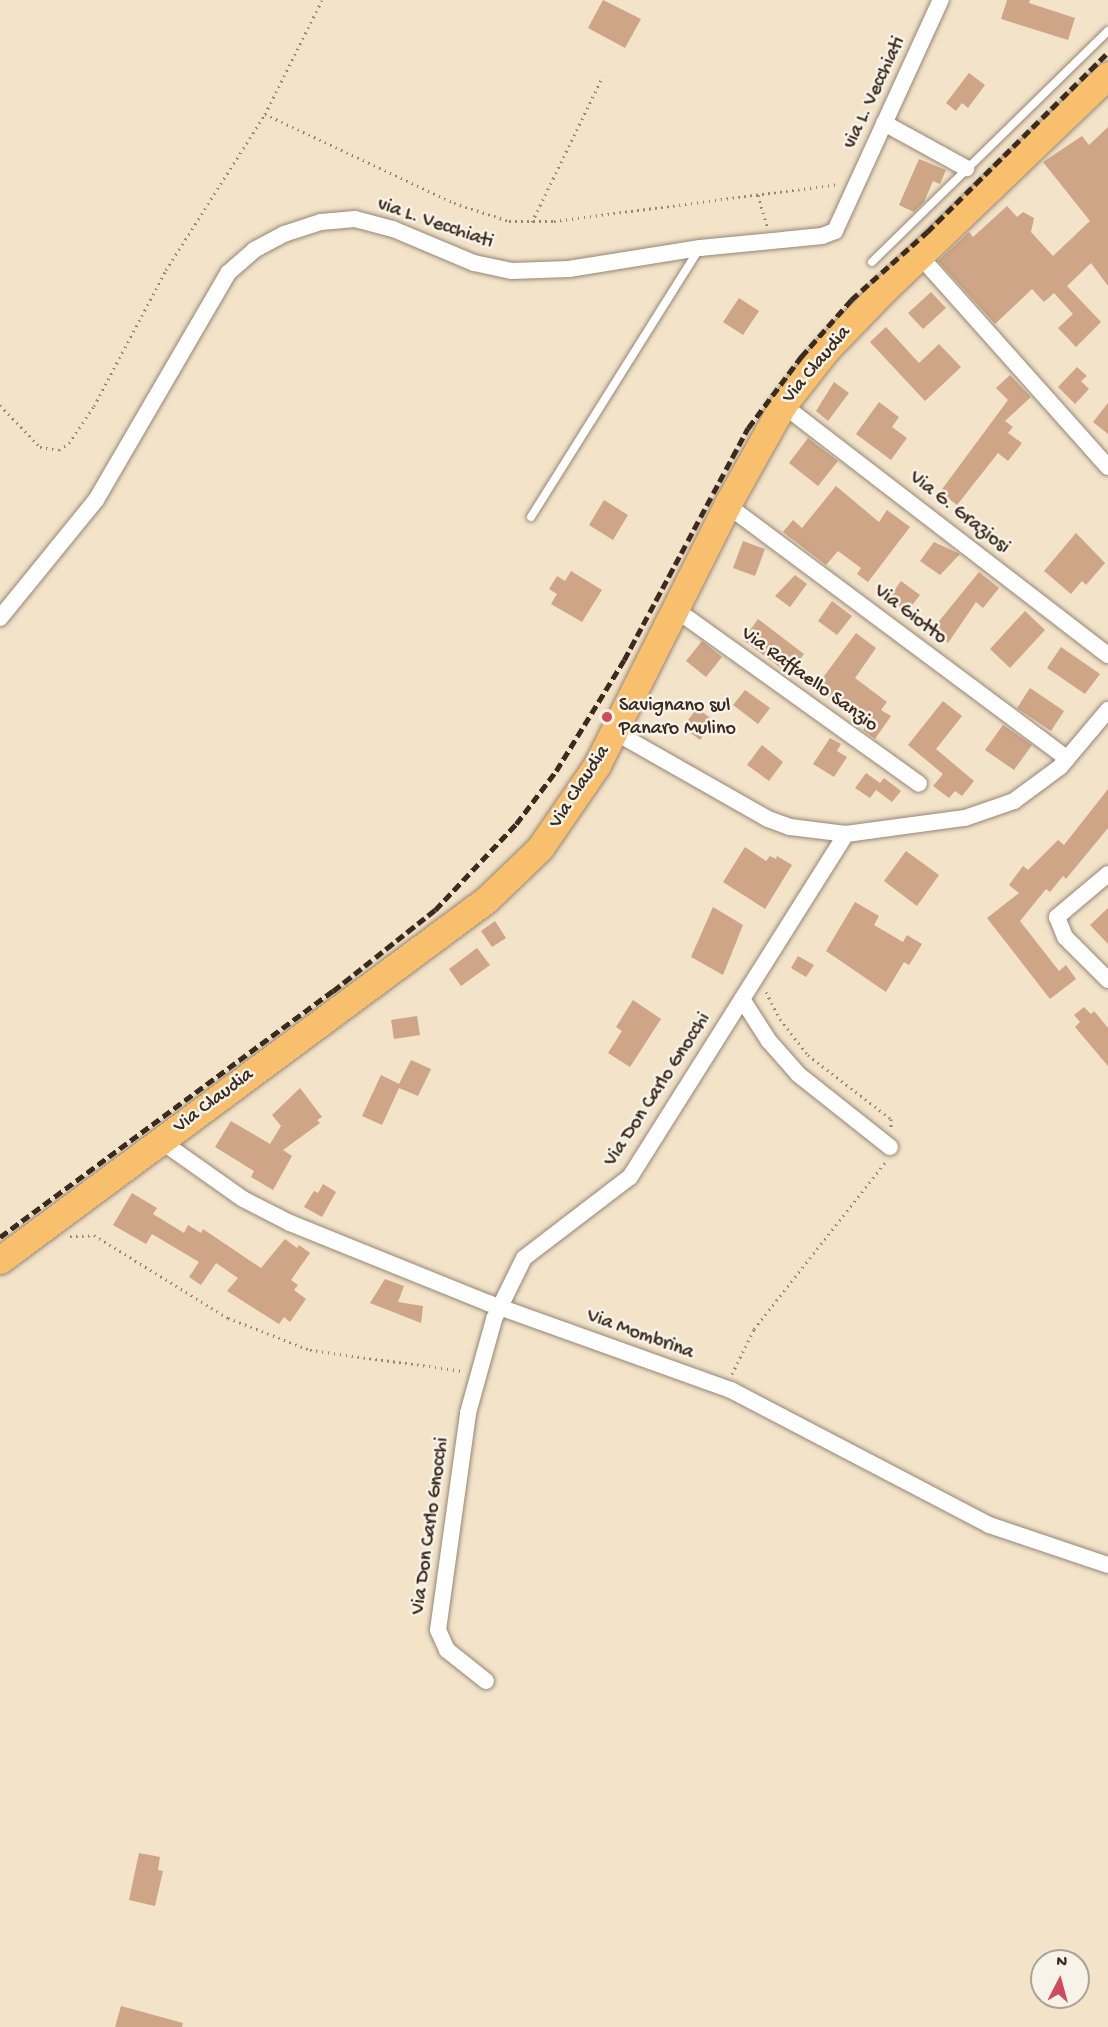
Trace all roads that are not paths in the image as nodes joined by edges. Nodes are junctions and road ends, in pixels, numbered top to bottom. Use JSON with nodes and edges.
{"nodes":[{"id":1,"x":941,"y":0,"type":"edge"},
{"id":2,"x":1108,"y":31,"type":"edge"},
{"id":3,"x":1108,"y":75,"type":"edge"},
{"id":4,"x":884,"y":123,"type":"junction"},
{"id":5,"x":966,"y":168,"type":"junction"},
{"id":6,"x":700,"y":248,"type":"junction"},
{"id":7,"x":919,"y":255,"type":"junction"},
{"id":8,"x":873,"y":262,"type":"dead end"},
{"id":9,"x":783,"y":405,"type":"junction"},
{"id":10,"x":1108,"y":467,"type":"edge"},
{"id":11,"x":728,"y":505,"type":"junction"},
{"id":12,"x":531,"y":517,"type":"dead end"},
{"id":13,"x":675,"y":609,"type":"junction"},
{"id":14,"x":0,"y":618,"type":"edge"},
{"id":15,"x":1108,"y":655,"type":"edge"},
{"id":16,"x":1108,"y":710,"type":"edge"},
{"id":17,"x":615,"y":732,"type":"junction"},
{"id":18,"x":1067,"y":758,"type":"junction"},
{"id":19,"x":919,"y":784,"type":"dead end"},
{"id":20,"x":846,"y":834,"type":"junction"},
{"id":21,"x":1108,"y":874,"type":"edge"},
{"id":22,"x":1108,"y":980,"type":"edge"},
{"id":23,"x":742,"y":999,"type":"junction"},
{"id":24,"x":161,"y":1141,"type":"junction"},
{"id":25,"x":890,"y":1147,"type":"road end"},
{"id":26,"x":0,"y":1260,"type":"edge"},
{"id":27,"x":494,"y":1305,"type":"junction"},
{"id":28,"x":1108,"y":1565,"type":"edge"},
{"id":29,"x":486,"y":1681,"type":"dead end"}],
"edges":[{"from":1,"to":4,"type":"street","name":"via L. Vecchiati"},
{"from":2,"to":5,"type":"lane"},
{"from":3,"to":7,"type":"main road","name":"Via Claudia"},
{"from":4,"to":5,"type":"street"},
{"from":4,"to":6,"type":"street","name":"via L. Vecchiati"},
{"from":5,"to":8,"type":"lane"},
{"from":6,"to":12,"type":"lane"},
{"from":6,"to":14,"type":"street","name":"via L. Vecchiati"},
{"from":7,"to":9,"type":"main road","name":"Via Claudia"},
{"from":7,"to":10,"type":"street"},
{"from":9,"to":11,"type":"main road","name":"Via Claudia"},
{"from":9,"to":15,"type":"street","name":"Via G. Graziosi"},
{"from":11,"to":13,"type":"main road","name":"Via Claudia"},
{"from":11,"to":18,"type":"street","name":"Via Giotto"},
{"from":13,"to":17,"type":"main road","name":"Via Claudia"},
{"from":13,"to":19,"type":"street","name":"Via Raffaello Sanzio"},
{"from":16,"to":18,"type":"street"},
{"from":17,"to":20,"type":"street"},
{"from":17,"to":24,"type":"main road","name":"Via Claudia"},
{"from":18,"to":20,"type":"street"},
{"from":20,"to":23,"type":"street","name":"Via Don Carlo Gnocchi"},
{"from":21,"to":22,"type":"street"},
{"from":23,"to":25,"type":"street"},
{"from":23,"to":27,"type":"street","name":"Via Don Carlo Gnocchi"},
{"from":24,"to":26,"type":"main road","name":"Via Claudia"},
{"from":24,"to":27,"type":"street","name":"Via Mombrina"},
{"from":27,"to":28,"type":"street","name":"Via Mombrina"},
{"from":27,"to":29,"type":"street","name":"Via Don Carlo Gnocchi"}]}
